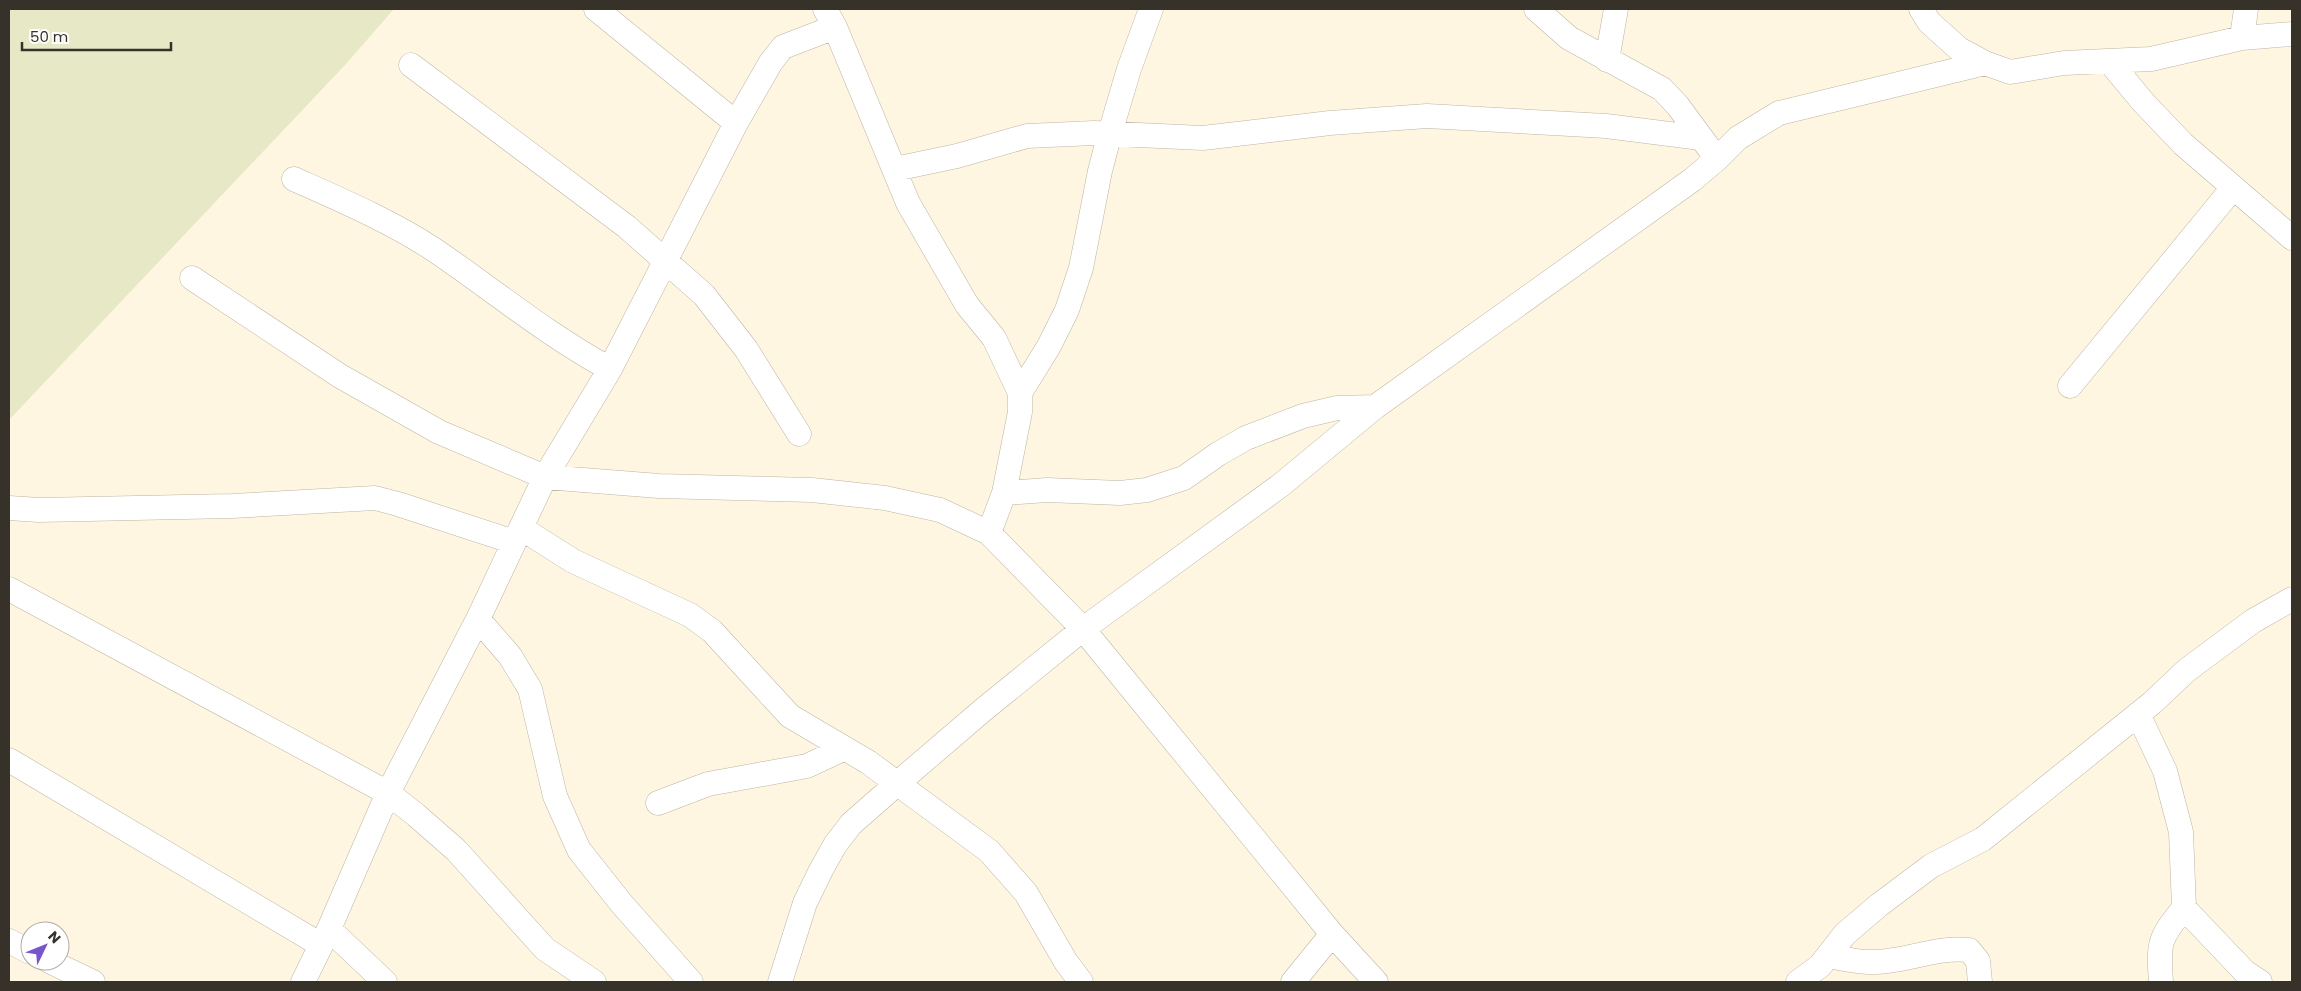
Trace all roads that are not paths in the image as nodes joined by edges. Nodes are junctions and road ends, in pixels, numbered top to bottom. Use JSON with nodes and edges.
{"nodes":[{"id":1,"x":596,"y":9,"type":"edge"},
{"id":2,"x":1151,"y":9,"type":"edge"},
{"id":3,"x":1536,"y":9,"type":"edge"},
{"id":4,"x":1616,"y":9,"type":"edge"},
{"id":5,"x":1921,"y":9,"type":"edge"},
{"id":6,"x":2246,"y":9,"type":"edge"},
{"id":7,"x":830,"y":18,"type":"edge"},
{"id":8,"x":2292,"y":34,"type":"edge"},
{"id":9,"x":2242,"y":38,"type":"junction"},
{"id":10,"x":1607,"y":60,"type":"junction"},
{"id":11,"x":2109,"y":61,"type":"junction"},
{"id":12,"x":1985,"y":63,"type":"junction"},
{"id":13,"x":410,"y":65,"type":"dead end"},
{"id":14,"x":736,"y":123,"type":"junction"},
{"id":15,"x":1110,"y":133,"type":"junction"},
{"id":16,"x":1701,"y":138,"type":"junction"},
{"id":17,"x":1717,"y":159,"type":"junction"},
{"id":18,"x":895,"y":169,"type":"junction"},
{"id":19,"x":294,"y":179,"type":"dead end"},
{"id":20,"x":2233,"y":188,"type":"junction"},
{"id":21,"x":2292,"y":238,"type":"edge"},
{"id":22,"x":665,"y":260,"type":"junction"},
{"id":23,"x":192,"y":278,"type":"dead end"},
{"id":24,"x":610,"y":369,"type":"junction"},
{"id":25,"x":2070,"y":386,"type":"dead end"},
{"id":26,"x":1020,"y":394,"type":"junction"},
{"id":27,"x":1375,"y":407,"type":"junction"},
{"id":28,"x":799,"y":434,"type":"dead end"},
{"id":29,"x":545,"y":477,"type":"junction"},
{"id":30,"x":1004,"y":493,"type":"junction"},
{"id":31,"x":9,"y":508,"type":"edge"},
{"id":32,"x":989,"y":533,"type":"junction"},
{"id":33,"x":517,"y":535,"type":"junction"},
{"id":34,"x":9,"y":589,"type":"edge"},
{"id":35,"x":2292,"y":599,"type":"edge"},
{"id":36,"x":478,"y":619,"type":"junction"},
{"id":37,"x":1083,"y":629,"type":"junction"},
{"id":38,"x":2138,"y":714,"type":"junction"},
{"id":39,"x":843,"y":749,"type":"junction"},
{"id":40,"x":9,"y":760,"type":"edge"},
{"id":41,"x":898,"y":783,"type":"junction"},
{"id":42,"x":388,"y":793,"type":"junction"},
{"id":43,"x":658,"y":803,"type":"dead end"},
{"id":44,"x":2184,"y":908,"type":"junction"},
{"id":45,"x":1332,"y":934,"type":"junction"},
{"id":46,"x":325,"y":937,"type":"junction"},
{"id":47,"x":1828,"y":956,"type":"junction"},
{"id":48,"x":70,"y":971,"type":"edge"},
{"id":49,"x":93,"y":982,"type":"edge"},
{"id":50,"x":303,"y":982,"type":"edge"},
{"id":51,"x":386,"y":982,"type":"edge"},
{"id":52,"x":594,"y":982,"type":"edge"},
{"id":53,"x":691,"y":982,"type":"edge"},
{"id":54,"x":780,"y":982,"type":"edge"},
{"id":55,"x":1081,"y":982,"type":"edge"},
{"id":56,"x":1293,"y":982,"type":"edge"},
{"id":57,"x":1376,"y":982,"type":"edge"},
{"id":58,"x":1798,"y":982,"type":"edge"},
{"id":59,"x":1980,"y":982,"type":"edge"},
{"id":60,"x":2161,"y":982,"type":"edge"},
{"id":61,"x":2260,"y":982,"type":"edge"}],
"edges":[{"from":1,"to":14,"type":"street"},
{"from":2,"to":15,"type":"street"},
{"from":3,"to":10,"type":"street"},
{"from":4,"to":10,"type":"street"},
{"from":5,"to":12,"type":"street"},
{"from":6,"to":9,"type":"street"},
{"from":7,"to":14,"type":"street"},
{"from":7,"to":18,"type":"street"},
{"from":8,"to":9,"type":"street"},
{"from":9,"to":11,"type":"street"},
{"from":10,"to":16,"type":"street"},
{"from":11,"to":12,"type":"street"},
{"from":11,"to":20,"type":"street"},
{"from":12,"to":17,"type":"street"},
{"from":13,"to":22,"type":"street"},
{"from":14,"to":22,"type":"street"},
{"from":15,"to":16,"type":"street"},
{"from":15,"to":18,"type":"street"},
{"from":15,"to":26,"type":"street"},
{"from":16,"to":17,"type":"street"},
{"from":17,"to":27,"type":"street"},
{"from":18,"to":26,"type":"street"},
{"from":19,"to":24,"type":"street"},
{"from":20,"to":21,"type":"street"},
{"from":20,"to":25,"type":"street"},
{"from":22,"to":24,"type":"street"},
{"from":22,"to":28,"type":"street"},
{"from":23,"to":29,"type":"street"},
{"from":24,"to":29,"type":"street"},
{"from":26,"to":30,"type":"street"},
{"from":27,"to":30,"type":"street"},
{"from":27,"to":37,"type":"street"},
{"from":29,"to":32,"type":"street"},
{"from":29,"to":33,"type":"street"},
{"from":30,"to":32,"type":"street"},
{"from":31,"to":33,"type":"street"},
{"from":32,"to":37,"type":"street"},
{"from":33,"to":36,"type":"street"},
{"from":33,"to":39,"type":"street"},
{"from":34,"to":42,"type":"street"},
{"from":35,"to":38,"type":"street"},
{"from":36,"to":42,"type":"street"},
{"from":36,"to":53,"type":"street"},
{"from":37,"to":41,"type":"street"},
{"from":37,"to":45,"type":"street"},
{"from":38,"to":44,"type":"street"},
{"from":38,"to":47,"type":"street"},
{"from":39,"to":41,"type":"street"},
{"from":39,"to":43,"type":"street"},
{"from":40,"to":46,"type":"street"},
{"from":41,"to":54,"type":"street"},
{"from":41,"to":55,"type":"street"},
{"from":42,"to":46,"type":"street"},
{"from":42,"to":52,"type":"street"},
{"from":44,"to":60,"type":"street"},
{"from":44,"to":61,"type":"street"},
{"from":45,"to":56,"type":"street"},
{"from":45,"to":57,"type":"street"},
{"from":46,"to":50,"type":"street"},
{"from":46,"to":51,"type":"street"},
{"from":47,"to":58,"type":"street"},
{"from":47,"to":59,"type":"street"},
{"from":48,"to":49,"type":"street"}]}
